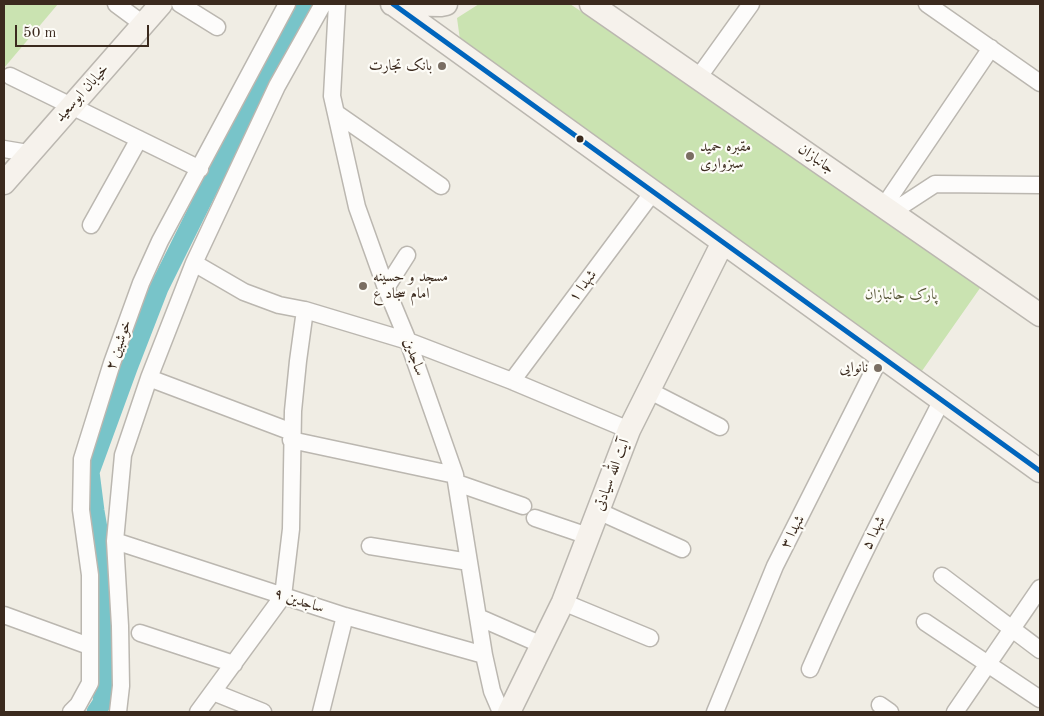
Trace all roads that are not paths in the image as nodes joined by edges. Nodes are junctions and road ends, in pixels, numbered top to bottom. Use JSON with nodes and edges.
{"nodes":[{"id":1,"x":116,"y":4,"type":"edge"},
{"id":2,"x":161,"y":4,"type":"edge"},
{"id":3,"x":180,"y":4,"type":"edge"},
{"id":4,"x":287,"y":4,"type":"edge"},
{"id":5,"x":323,"y":4,"type":"edge"},
{"id":6,"x":337,"y":4,"type":"edge"},
{"id":7,"x":392,"y":4,"type":"edge"},
{"id":8,"x":446,"y":4,"type":"edge"},
{"id":9,"x":591,"y":4,"type":"edge"},
{"id":10,"x":751,"y":4,"type":"edge"},
{"id":11,"x":927,"y":4,"type":"edge"},
{"id":12,"x":143,"y":24,"type":"junction"},
{"id":13,"x":217,"y":27,"type":"dead end"},
{"id":14,"x":991,"y":48,"type":"junction"},
{"id":15,"x":10,"y":76,"type":"dead end"},
{"id":16,"x":698,"y":78,"type":"junction"},
{"id":17,"x":1040,"y":83,"type":"edge"},
{"id":18,"x":71,"y":106,"type":"junction"},
{"id":19,"x":336,"y":113,"type":"junction"},
{"id":20,"x":139,"y":139,"type":"junction"},
{"id":21,"x":4,"y":149,"type":"edge"},
{"id":22,"x":28,"y":153,"type":"junction"},
{"id":23,"x":200,"y":169,"type":"junction"},
{"id":24,"x":4,"y":183,"type":"edge"},
{"id":25,"x":1040,"y":185,"type":"edge"},
{"id":26,"x":441,"y":186,"type":"dead end"},
{"id":27,"x":653,"y":192,"type":"junction"},
{"id":28,"x":888,"y":209,"type":"junction"},
{"id":29,"x":91,"y":225,"type":"dead end"},
{"id":30,"x":723,"y":242,"type":"junction"},
{"id":31,"x":407,"y":255,"type":"dead end"},
{"id":32,"x":194,"y":263,"type":"junction"},
{"id":33,"x":386,"y":288,"type":"junction"},
{"id":34,"x":305,"y":310,"type":"junction"},
{"id":35,"x":1040,"y":315,"type":"edge"},
{"id":36,"x":408,"y":341,"type":"junction"},
{"id":37,"x":881,"y":356,"type":"junction"},
{"id":38,"x":149,"y":378,"type":"junction"},
{"id":39,"x":512,"y":381,"type":"junction"},
{"id":40,"x":648,"y":390,"type":"junction"},
{"id":41,"x":942,"y":400,"type":"junction"},
{"id":42,"x":720,"y":427,"type":"dead end"},
{"id":43,"x":629,"y":430,"type":"junction"},
{"id":44,"x":292,"y":436,"type":"junction"},
{"id":45,"x":1040,"y":471,"type":"edge"},
{"id":46,"x":456,"y":479,"type":"junction"},
{"id":47,"x":598,"y":511,"type":"junction"},
{"id":48,"x":588,"y":536,"type":"junction"},
{"id":49,"x":115,"y":541,"type":"junction"},
{"id":50,"x":370,"y":546,"type":"dead end"},
{"id":51,"x":682,"y":549,"type":"dead end"},
{"id":52,"x":469,"y":562,"type":"junction"},
{"id":53,"x":942,"y":576,"type":"dead end"},
{"id":54,"x":1040,"y":588,"type":"edge"},
{"id":55,"x":283,"y":596,"type":"junction"},
{"id":56,"x":563,"y":602,"type":"junction"},
{"id":57,"x":4,"y":615,"type":"edge"},
{"id":58,"x":345,"y":616,"type":"junction"},
{"id":59,"x":478,"y":617,"type":"junction"},
{"id":60,"x":925,"y":622,"type":"dead end"},
{"id":61,"x":1012,"y":628,"type":"junction"},
{"id":62,"x":140,"y":633,"type":"dead end"},
{"id":63,"x":650,"y":638,"type":"dead end"},
{"id":64,"x":542,"y":645,"type":"junction"},
{"id":65,"x":89,"y":646,"type":"junction"},
{"id":66,"x":1040,"y":650,"type":"edge"},
{"id":67,"x":484,"y":655,"type":"junction"},
{"id":68,"x":234,"y":664,"type":"junction"},
{"id":69,"x":988,"y":664,"type":"junction"},
{"id":70,"x":810,"y":669,"type":"dead end"},
{"id":71,"x":213,"y":692,"type":"junction"},
{"id":72,"x":1040,"y":699,"type":"edge"},
{"id":73,"x":71,"y":712,"type":"edge"},
{"id":74,"x":118,"y":712,"type":"edge"},
{"id":75,"x":198,"y":712,"type":"edge"},
{"id":76,"x":263,"y":712,"type":"edge"},
{"id":77,"x":321,"y":712,"type":"edge"},
{"id":78,"x":501,"y":712,"type":"edge"},
{"id":79,"x":509,"y":712,"type":"edge"},
{"id":80,"x":715,"y":712,"type":"edge"},
{"id":81,"x":955,"y":712,"type":"edge"}],
"edges":[{"from":1,"to":12,"type":"street"},
{"from":2,"to":12,"type":"main road","name":"خیابان ابوسعید"},
{"from":3,"to":13,"type":"street"},
{"from":4,"to":23,"type":"street","name":"خوشبین ۲"},
{"from":5,"to":32,"type":"street"},
{"from":6,"to":19,"type":"street","name":"ساجدین"},
{"from":7,"to":8,"type":"main road"},
{"from":7,"to":27,"type":"main road"},
{"from":9,"to":16,"type":"main road","name":"جانبازان"},
{"from":10,"to":16,"type":"street"},
{"from":11,"to":14,"type":"street"},
{"from":12,"to":18,"type":"main road","name":"خیابان ابوسعید"},
{"from":14,"to":17,"type":"street"},
{"from":14,"to":28,"type":"street"},
{"from":15,"to":18,"type":"street"},
{"from":16,"to":28,"type":"main road","name":"جانبازان"},
{"from":18,"to":20,"type":"street"},
{"from":18,"to":22,"type":"main road","name":"خیابان ابوسعید"},
{"from":19,"to":26,"type":"street"},
{"from":19,"to":33,"type":"street","name":"ساجدین"},
{"from":20,"to":23,"type":"street"},
{"from":20,"to":29,"type":"street"},
{"from":21,"to":22,"type":"street"},
{"from":22,"to":24,"type":"main road","name":"خیابان ابوسعید"},
{"from":23,"to":65,"type":"street","name":"خوشبین ۲"},
{"from":25,"to":28,"type":"street"},
{"from":27,"to":30,"type":"main road"},
{"from":27,"to":39,"type":"street","name":"شهدا ۱"},
{"from":28,"to":35,"type":"main road","name":"جانبازان"},
{"from":30,"to":37,"type":"main road"},
{"from":30,"to":40,"type":"main road","name":"آیت الله سیادتی"},
{"from":31,"to":33,"type":"street"},
{"from":32,"to":34,"type":"street"},
{"from":32,"to":38,"type":"street"},
{"from":33,"to":36,"type":"street","name":"ساجدین"},
{"from":34,"to":36,"type":"street"},
{"from":34,"to":44,"type":"street"},
{"from":36,"to":39,"type":"street"},
{"from":36,"to":46,"type":"street","name":"ساجدین"},
{"from":37,"to":41,"type":"main road"},
{"from":37,"to":80,"type":"street","name":"شهدا ۳"},
{"from":38,"to":44,"type":"street"},
{"from":38,"to":49,"type":"street"},
{"from":39,"to":43,"type":"street"},
{"from":40,"to":42,"type":"street"},
{"from":40,"to":43,"type":"main road","name":"آیت الله سیادتی"},
{"from":41,"to":45,"type":"main road"},
{"from":41,"to":70,"type":"street","name":"شهدا ۵"},
{"from":43,"to":47,"type":"main road","name":"آیت الله سیادتی"},
{"from":44,"to":46,"type":"street"},
{"from":44,"to":55,"type":"street"},
{"from":46,"to":48,"type":"street"},
{"from":46,"to":52,"type":"street","name":"ساجدین"},
{"from":47,"to":48,"type":"main road","name":"آیت الله سیادتی"},
{"from":47,"to":51,"type":"street"},
{"from":48,"to":56,"type":"main road","name":"آیت الله سیادتی"},
{"from":49,"to":55,"type":"street","name":"ساجدین ۹"},
{"from":49,"to":74,"type":"street"},
{"from":50,"to":52,"type":"street"},
{"from":52,"to":59,"type":"street","name":"ساجدین"},
{"from":53,"to":61,"type":"street"},
{"from":54,"to":61,"type":"street"},
{"from":55,"to":58,"type":"street","name":"ساجدین ۹"},
{"from":55,"to":68,"type":"street"},
{"from":56,"to":63,"type":"street"},
{"from":56,"to":64,"type":"main road","name":"آیت الله سیادتی"},
{"from":57,"to":65,"type":"street"},
{"from":58,"to":67,"type":"street","name":"ساجدین ۹"},
{"from":58,"to":77,"type":"street"},
{"from":59,"to":64,"type":"street"},
{"from":59,"to":67,"type":"street","name":"ساجدین"},
{"from":60,"to":69,"type":"street"},
{"from":61,"to":66,"type":"street"},
{"from":61,"to":69,"type":"street"},
{"from":62,"to":68,"type":"street"},
{"from":64,"to":79,"type":"main road","name":"آیت الله سیادتی"},
{"from":65,"to":73,"type":"street","name":"خوشبین ۲"},
{"from":67,"to":78,"type":"street","name":"ساجدین"},
{"from":68,"to":71,"type":"street"},
{"from":69,"to":72,"type":"street"},
{"from":69,"to":81,"type":"street"},
{"from":71,"to":75,"type":"street"},
{"from":71,"to":76,"type":"street"}]}
